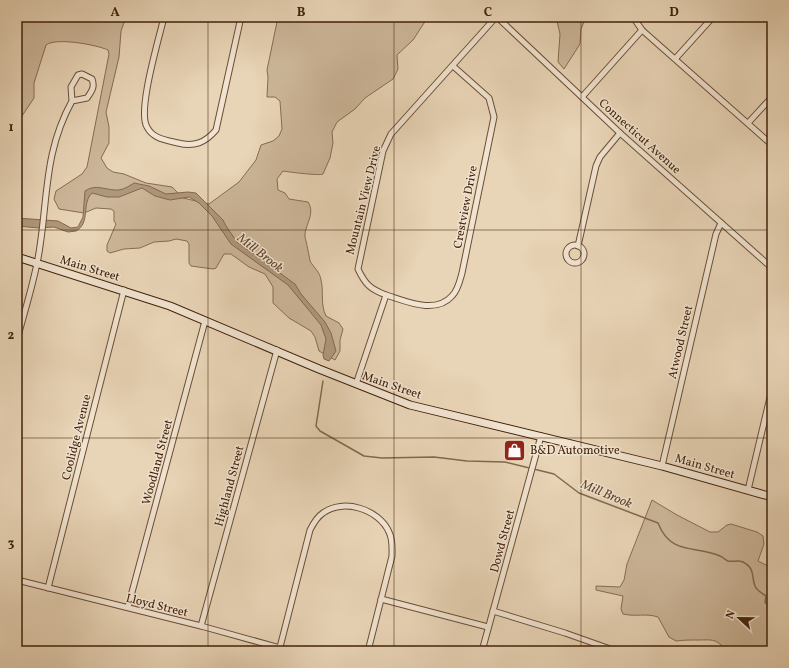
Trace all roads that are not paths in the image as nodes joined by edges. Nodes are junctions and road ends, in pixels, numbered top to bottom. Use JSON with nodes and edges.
{"nodes":[{"id":1,"x":164,"y":17,"type":"edge"},
{"id":2,"x":242,"y":17,"type":"edge"},
{"id":3,"x":497,"y":17,"type":"edge"},
{"id":4,"x":634,"y":17,"type":"edge"},
{"id":5,"x":713,"y":17,"type":"edge"},
{"id":6,"x":642,"y":30,"type":"junction"},
{"id":7,"x":676,"y":58,"type":"junction"},
{"id":8,"x":453,"y":66,"type":"junction"},
{"id":9,"x":582,"y":97,"type":"junction"},
{"id":10,"x":772,"y":97,"type":"edge"},
{"id":11,"x":72,"y":101,"type":"junction"},
{"id":12,"x":748,"y":123,"type":"junction"},
{"id":13,"x":620,"y":133,"type":"junction"},
{"id":14,"x":772,"y":144,"type":"edge"},
{"id":15,"x":721,"y":223,"type":"junction"},
{"id":16,"x":578,"y":246,"type":"dead end"},
{"id":17,"x":17,"y":257,"type":"edge"},
{"id":18,"x":36,"y":263,"type":"junction"},
{"id":19,"x":772,"y":268,"type":"edge"},
{"id":20,"x":124,"y":290,"type":"junction"},
{"id":21,"x":386,"y":295,"type":"junction"},
{"id":22,"x":205,"y":321,"type":"junction"},
{"id":23,"x":17,"y":340,"type":"edge"},
{"id":24,"x":277,"y":350,"type":"junction"},
{"id":25,"x":356,"y":384,"type":"junction"},
{"id":26,"x":772,"y":393,"type":"edge"},
{"id":27,"x":541,"y":436,"type":"junction"},
{"id":28,"x":662,"y":466,"type":"junction"},
{"id":29,"x":748,"y":490,"type":"junction"},
{"id":30,"x":772,"y":497,"type":"edge"},
{"id":31,"x":17,"y":580,"type":"edge"},
{"id":32,"x":48,"y":588,"type":"junction"},
{"id":33,"x":381,"y":599,"type":"junction"},
{"id":34,"x":128,"y":607,"type":"junction"},
{"id":35,"x":493,"y":611,"type":"junction"},
{"id":36,"x":201,"y":626,"type":"junction"},
{"id":37,"x":488,"y":627,"type":"junction"},
{"id":38,"x":279,"y":650,"type":"edge"},
{"id":39,"x":291,"y":651,"type":"edge"},
{"id":40,"x":368,"y":651,"type":"edge"},
{"id":41,"x":482,"y":651,"type":"edge"},
{"id":42,"x":616,"y":651,"type":"edge"}],
"edges":[{"from":1,"to":2,"type":"street"},
{"from":3,"to":8,"type":"street","name":"Mountain View Drive"},
{"from":3,"to":9,"type":"street","name":"Connecticut Avenue"},
{"from":4,"to":6,"type":"street"},
{"from":5,"to":7,"type":"street"},
{"from":6,"to":7,"type":"street"},
{"from":6,"to":9,"type":"street"},
{"from":7,"to":12,"type":"street"},
{"from":8,"to":21,"type":"street","name":"Mountain View Drive"},
{"from":8,"to":21,"type":"street","name":"Crestview Drive"},
{"from":9,"to":13,"type":"street","name":"Connecticut Avenue"},
{"from":10,"to":12,"type":"street"},
{"from":11,"to":11,"type":"street"},
{"from":11,"to":18,"type":"street"},
{"from":12,"to":14,"type":"street"},
{"from":13,"to":15,"type":"street","name":"Connecticut Avenue"},
{"from":13,"to":16,"type":"street"},
{"from":15,"to":19,"type":"street","name":"Connecticut Avenue"},
{"from":15,"to":28,"type":"street","name":"Atwood Street"},
{"from":17,"to":18,"type":"main road","name":"Main Street"},
{"from":18,"to":20,"type":"main road","name":"Main Street"},
{"from":18,"to":23,"type":"street"},
{"from":20,"to":22,"type":"main road","name":"Main Street"},
{"from":20,"to":32,"type":"street","name":"Coolidge Avenue"},
{"from":21,"to":25,"type":"street"},
{"from":22,"to":24,"type":"main road","name":"Main Street"},
{"from":22,"to":34,"type":"street","name":"Woodland Street"},
{"from":24,"to":25,"type":"main road","name":"Main Street"},
{"from":24,"to":36,"type":"street","name":"Highland Street"},
{"from":25,"to":27,"type":"main road","name":"Main Street"},
{"from":26,"to":29,"type":"street"},
{"from":27,"to":28,"type":"main road","name":"Main Street"},
{"from":27,"to":35,"type":"street","name":"Dowd Street"},
{"from":28,"to":29,"type":"main road","name":"Main Street"},
{"from":29,"to":30,"type":"main road","name":"Main Street"},
{"from":31,"to":32,"type":"street","name":"Lloyd Street"},
{"from":32,"to":34,"type":"street","name":"Lloyd Street"},
{"from":33,"to":37,"type":"street"},
{"from":33,"to":38,"type":"street"},
{"from":33,"to":40,"type":"street"},
{"from":34,"to":36,"type":"street","name":"Lloyd Street"},
{"from":35,"to":37,"type":"street","name":"Dowd Street"},
{"from":35,"to":42,"type":"street"},
{"from":36,"to":38,"type":"street","name":"Lloyd Street"},
{"from":37,"to":41,"type":"street","name":"Dowd Street"},
{"from":38,"to":39,"type":"street","name":"Lloyd Street"}]}
